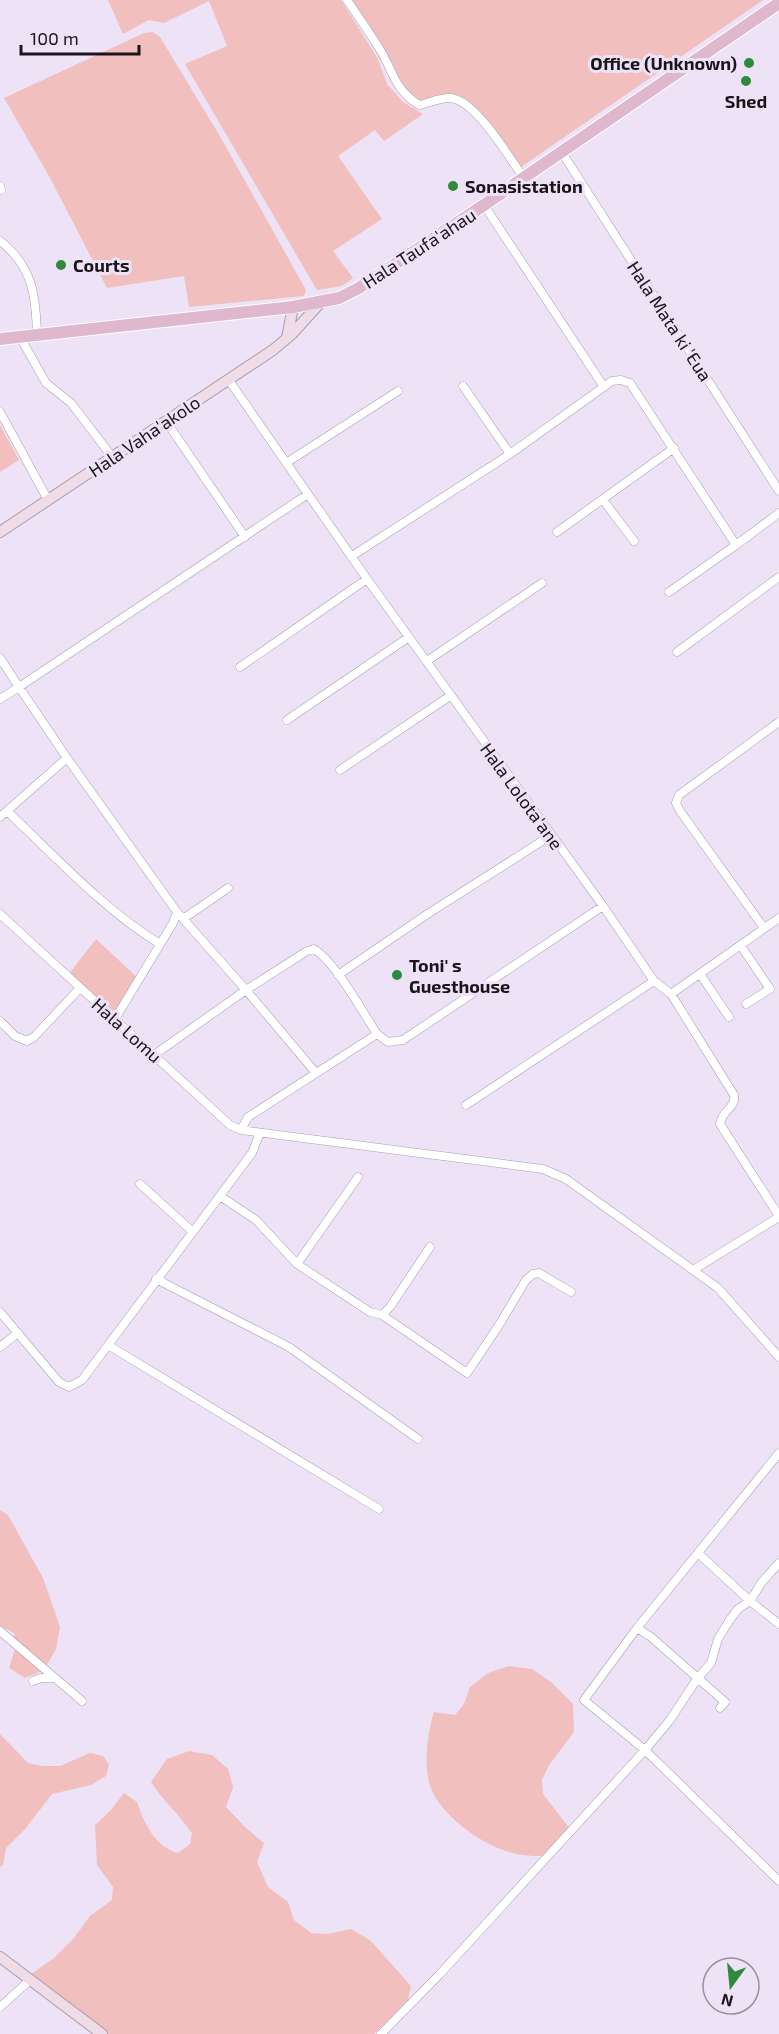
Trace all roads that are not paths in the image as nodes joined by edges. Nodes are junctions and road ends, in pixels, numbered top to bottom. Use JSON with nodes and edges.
{"nodes":[{"id":1,"x":347,"y":0,"type":"edge"},
{"id":2,"x":779,"y":3,"type":"edge"},
{"id":3,"x":561,"y":151,"type":"junction"},
{"id":4,"x":524,"y":177,"type":"junction"},
{"id":5,"x":484,"y":205,"type":"junction"},
{"id":6,"x":0,"y":241,"type":"edge"},
{"id":7,"x":320,"y":303,"type":"junction"},
{"id":8,"x":292,"y":307,"type":"junction"},
{"id":9,"x":37,"y":335,"type":"junction"},
{"id":10,"x":20,"y":337,"type":"junction"},
{"id":11,"x":287,"y":338,"type":"junction"},
{"id":12,"x":0,"y":339,"type":"edge"},
{"id":13,"x":228,"y":379,"type":"junction"},
{"id":14,"x":463,"y":386,"type":"dead end"},
{"id":15,"x":604,"y":387,"type":"junction"},
{"id":16,"x":398,"y":391,"type":"dead end"},
{"id":17,"x":0,"y":412,"type":"edge"},
{"id":18,"x":166,"y":421,"type":"junction"},
{"id":19,"x":674,"y":448,"type":"junction"},
{"id":20,"x":510,"y":454,"type":"junction"},
{"id":21,"x":113,"y":458,"type":"junction"},
{"id":22,"x":286,"y":463,"type":"junction"},
{"id":23,"x":779,"y":491,"type":"edge"},
{"id":24,"x":308,"y":494,"type":"junction"},
{"id":25,"x":48,"y":500,"type":"junction"},
{"id":26,"x":603,"y":500,"type":"junction"},
{"id":27,"x":779,"y":513,"type":"edge"},
{"id":28,"x":0,"y":532,"type":"edge"},
{"id":29,"x":557,"y":532,"type":"dead end"},
{"id":30,"x":244,"y":537,"type":"junction"},
{"id":31,"x":634,"y":541,"type":"dead end"},
{"id":32,"x":736,"y":545,"type":"junction"},
{"id":33,"x":352,"y":556,"type":"junction"},
{"id":34,"x":779,"y":578,"type":"edge"},
{"id":35,"x":367,"y":579,"type":"junction"},
{"id":36,"x":542,"y":583,"type":"dead end"},
{"id":37,"x":669,"y":592,"type":"dead end"},
{"id":38,"x":409,"y":637,"type":"junction"},
{"id":39,"x":677,"y":652,"type":"dead end"},
{"id":40,"x":0,"y":658,"type":"edge"},
{"id":41,"x":427,"y":662,"type":"junction"},
{"id":42,"x":240,"y":667,"type":"dead end"},
{"id":43,"x":19,"y":687,"type":"junction"},
{"id":44,"x":450,"y":696,"type":"junction"},
{"id":45,"x":0,"y":699,"type":"edge"},
{"id":46,"x":287,"y":720,"type":"dead end"},
{"id":47,"x":779,"y":722,"type":"edge"},
{"id":48,"x":67,"y":759,"type":"junction"},
{"id":49,"x":340,"y":770,"type":"dead end"},
{"id":50,"x":7,"y":811,"type":"junction"},
{"id":51,"x":0,"y":817,"type":"edge"},
{"id":52,"x":550,"y":836,"type":"junction"},
{"id":53,"x":228,"y":888,"type":"dead end"},
{"id":54,"x":603,"y":906,"type":"junction"},
{"id":55,"x":177,"y":912,"type":"junction"},
{"id":56,"x":0,"y":915,"type":"edge"},
{"id":57,"x":779,"y":918,"type":"edge"},
{"id":58,"x":183,"y":919,"type":"junction"},
{"id":59,"x":764,"y":928,"type":"junction"},
{"id":60,"x":160,"y":944,"type":"junction"},
{"id":61,"x":741,"y":946,"type":"junction"},
{"id":62,"x":700,"y":974,"type":"junction"},
{"id":63,"x":338,"y":975,"type":"junction"},
{"id":64,"x":654,"y":981,"type":"junction"},
{"id":65,"x":80,"y":988,"type":"junction"},
{"id":66,"x":246,"y":990,"type":"junction"},
{"id":67,"x":671,"y":994,"type":"junction"},
{"id":68,"x":746,"y":1004,"type":"dead end"},
{"id":69,"x":729,"y":1017,"type":"dead end"},
{"id":70,"x":115,"y":1019,"type":"junction"},
{"id":71,"x":0,"y":1021,"type":"edge"},
{"id":72,"x":377,"y":1034,"type":"junction"},
{"id":73,"x":154,"y":1054,"type":"junction"},
{"id":74,"x":316,"y":1073,"type":"junction"},
{"id":75,"x":466,"y":1105,"type":"dead end"},
{"id":76,"x":241,"y":1130,"type":"junction"},
{"id":77,"x":260,"y":1132,"type":"junction"},
{"id":78,"x":358,"y":1177,"type":"dead end"},
{"id":79,"x":140,"y":1184,"type":"dead end"},
{"id":80,"x":220,"y":1196,"type":"junction"},
{"id":81,"x":779,"y":1216,"type":"edge"},
{"id":82,"x":193,"y":1232,"type":"junction"},
{"id":83,"x":430,"y":1247,"type":"dead end"},
{"id":84,"x":297,"y":1264,"type":"junction"},
{"id":85,"x":694,"y":1269,"type":"junction"},
{"id":86,"x":156,"y":1279,"type":"junction"},
{"id":87,"x":571,"y":1292,"type":"dead end"},
{"id":88,"x":0,"y":1312,"type":"edge"},
{"id":89,"x":382,"y":1315,"type":"junction"},
{"id":90,"x":18,"y":1333,"type":"junction"},
{"id":91,"x":108,"y":1345,"type":"junction"},
{"id":92,"x":0,"y":1347,"type":"edge"},
{"id":93,"x":779,"y":1357,"type":"edge"},
{"id":94,"x":417,"y":1439,"type":"dead end"},
{"id":95,"x":779,"y":1453,"type":"edge"},
{"id":96,"x":379,"y":1509,"type":"dead end"},
{"id":97,"x":699,"y":1554,"type":"junction"},
{"id":98,"x":779,"y":1563,"type":"edge"},
{"id":99,"x":750,"y":1601,"type":"junction"},
{"id":100,"x":779,"y":1624,"type":"edge"},
{"id":101,"x":637,"y":1628,"type":"junction"},
{"id":102,"x":0,"y":1631,"type":"edge"},
{"id":103,"x":53,"y":1678,"type":"junction"},
{"id":104,"x":697,"y":1679,"type":"junction"},
{"id":105,"x":33,"y":1681,"type":"dead end"},
{"id":106,"x":82,"y":1701,"type":"dead end"},
{"id":107,"x":720,"y":1708,"type":"dead end"},
{"id":108,"x":645,"y":1750,"type":"junction"},
{"id":109,"x":779,"y":1881,"type":"edge"},
{"id":110,"x":0,"y":1957,"type":"edge"},
{"id":111,"x":29,"y":1981,"type":"junction"},
{"id":112,"x":0,"y":2007,"type":"edge"},
{"id":113,"x":102,"y":2034,"type":"edge"},
{"id":114,"x":381,"y":2034,"type":"edge"}],
"edges":[{"from":1,"to":4,"type":"street"},
{"from":2,"to":3,"type":"main road","name":"Hala Taufa'ahau"},
{"from":3,"to":4,"type":"main road","name":"Hala Taufa'ahau"},
{"from":3,"to":23,"type":"street","name":"Hala Mata ki 'Eua"},
{"from":4,"to":5,"type":"main road","name":"Hala Taufa'ahau"},
{"from":5,"to":7,"type":"main road","name":"Hala Taufa'ahau"},
{"from":5,"to":15,"type":"street"},
{"from":6,"to":9,"type":"street"},
{"from":7,"to":8,"type":"main road","name":"Hala Taufa'ahau"},
{"from":7,"to":11,"type":"main road","name":"Hala Vaha'akolo"},
{"from":8,"to":9,"type":"main road","name":"Hala Taufa'ahau"},
{"from":8,"to":11,"type":"main road"},
{"from":9,"to":10,"type":"main road","name":"Hala Taufa'ahau"},
{"from":10,"to":12,"type":"main road","name":"Hala Taufa'ahau"},
{"from":10,"to":21,"type":"street"},
{"from":11,"to":13,"type":"main road","name":"Hala Vaha'akolo"},
{"from":13,"to":18,"type":"main road","name":"Hala Vaha'akolo"},
{"from":13,"to":22,"type":"street","name":"Hala Lolota'ane"},
{"from":14,"to":20,"type":"street"},
{"from":15,"to":19,"type":"street"},
{"from":15,"to":20,"type":"street"},
{"from":16,"to":22,"type":"street"},
{"from":17,"to":25,"type":"street"},
{"from":18,"to":21,"type":"main road","name":"Hala Vaha'akolo"},
{"from":18,"to":30,"type":"street"},
{"from":19,"to":26,"type":"street"},
{"from":19,"to":32,"type":"street"},
{"from":20,"to":33,"type":"street"},
{"from":21,"to":25,"type":"main road","name":"Hala Vaha'akolo"},
{"from":22,"to":24,"type":"street","name":"Hala Lolota'ane"},
{"from":24,"to":30,"type":"street"},
{"from":24,"to":33,"type":"street","name":"Hala Lolota'ane"},
{"from":25,"to":28,"type":"main road","name":"Hala Vaha'akolo"},
{"from":26,"to":29,"type":"street"},
{"from":26,"to":31,"type":"street"},
{"from":27,"to":32,"type":"street"},
{"from":30,"to":43,"type":"street"},
{"from":32,"to":37,"type":"street"},
{"from":33,"to":35,"type":"street","name":"Hala Lolota'ane"},
{"from":34,"to":39,"type":"street"},
{"from":35,"to":38,"type":"street","name":"Hala Lolota'ane"},
{"from":35,"to":42,"type":"street"},
{"from":36,"to":41,"type":"street"},
{"from":38,"to":41,"type":"street","name":"Hala Lolota'ane"},
{"from":38,"to":46,"type":"street"},
{"from":40,"to":43,"type":"street"},
{"from":41,"to":44,"type":"street","name":"Hala Lolota'ane"},
{"from":43,"to":45,"type":"street"},
{"from":43,"to":48,"type":"street"},
{"from":44,"to":49,"type":"street"},
{"from":44,"to":52,"type":"street","name":"Hala Lolota'ane"},
{"from":47,"to":59,"type":"street"},
{"from":48,"to":50,"type":"street"},
{"from":48,"to":55,"type":"street"},
{"from":50,"to":51,"type":"street"},
{"from":50,"to":60,"type":"street"},
{"from":52,"to":54,"type":"street","name":"Hala Lolota'ane"},
{"from":52,"to":63,"type":"street"},
{"from":53,"to":58,"type":"street"},
{"from":54,"to":64,"type":"street","name":"Hala Lolota'ane"},
{"from":54,"to":72,"type":"street"},
{"from":55,"to":58,"type":"street"},
{"from":55,"to":60,"type":"street"},
{"from":56,"to":65,"type":"street","name":"Hala Lomu"},
{"from":57,"to":59,"type":"street"},
{"from":58,"to":66,"type":"street"},
{"from":59,"to":61,"type":"street"},
{"from":60,"to":70,"type":"street"},
{"from":61,"to":62,"type":"street"},
{"from":61,"to":68,"type":"street"},
{"from":62,"to":67,"type":"street"},
{"from":62,"to":69,"type":"street"},
{"from":63,"to":66,"type":"street"},
{"from":63,"to":72,"type":"street"},
{"from":64,"to":67,"type":"street","name":"Hala Lolota'ane"},
{"from":64,"to":75,"type":"street"},
{"from":65,"to":70,"type":"street","name":"Hala Lomu"},
{"from":65,"to":71,"type":"street"},
{"from":66,"to":73,"type":"street"},
{"from":66,"to":74,"type":"street"},
{"from":67,"to":81,"type":"street","name":"Hala Lolota'ane"},
{"from":70,"to":73,"type":"street","name":"Hala Lomu"},
{"from":72,"to":74,"type":"street"},
{"from":73,"to":76,"type":"street","name":"Hala Lomu"},
{"from":74,"to":76,"type":"street"},
{"from":76,"to":77,"type":"street","name":"Hala Lomu"},
{"from":77,"to":80,"type":"street"},
{"from":77,"to":85,"type":"street","name":"Hala Lomu"},
{"from":78,"to":84,"type":"street"},
{"from":79,"to":82,"type":"street"},
{"from":80,"to":82,"type":"street"},
{"from":80,"to":84,"type":"street"},
{"from":81,"to":85,"type":"street"},
{"from":82,"to":86,"type":"street"},
{"from":83,"to":89,"type":"street"},
{"from":84,"to":89,"type":"street"},
{"from":85,"to":93,"type":"street","name":"Hala Lomu"},
{"from":86,"to":91,"type":"street"},
{"from":86,"to":94,"type":"street"},
{"from":87,"to":89,"type":"street"},
{"from":88,"to":90,"type":"street"},
{"from":90,"to":91,"type":"street"},
{"from":90,"to":92,"type":"street"},
{"from":91,"to":96,"type":"street"},
{"from":95,"to":97,"type":"street"},
{"from":97,"to":99,"type":"street"},
{"from":97,"to":101,"type":"street"},
{"from":98,"to":99,"type":"street"},
{"from":99,"to":100,"type":"street"},
{"from":99,"to":104,"type":"street"},
{"from":101,"to":104,"type":"street"},
{"from":101,"to":108,"type":"street"},
{"from":102,"to":103,"type":"street"},
{"from":103,"to":105,"type":"street"},
{"from":103,"to":106,"type":"street"},
{"from":104,"to":107,"type":"street"},
{"from":104,"to":108,"type":"street"},
{"from":108,"to":109,"type":"street"},
{"from":108,"to":114,"type":"street"},
{"from":110,"to":111,"type":"main road"},
{"from":111,"to":112,"type":"street"},
{"from":111,"to":113,"type":"main road"}]}
